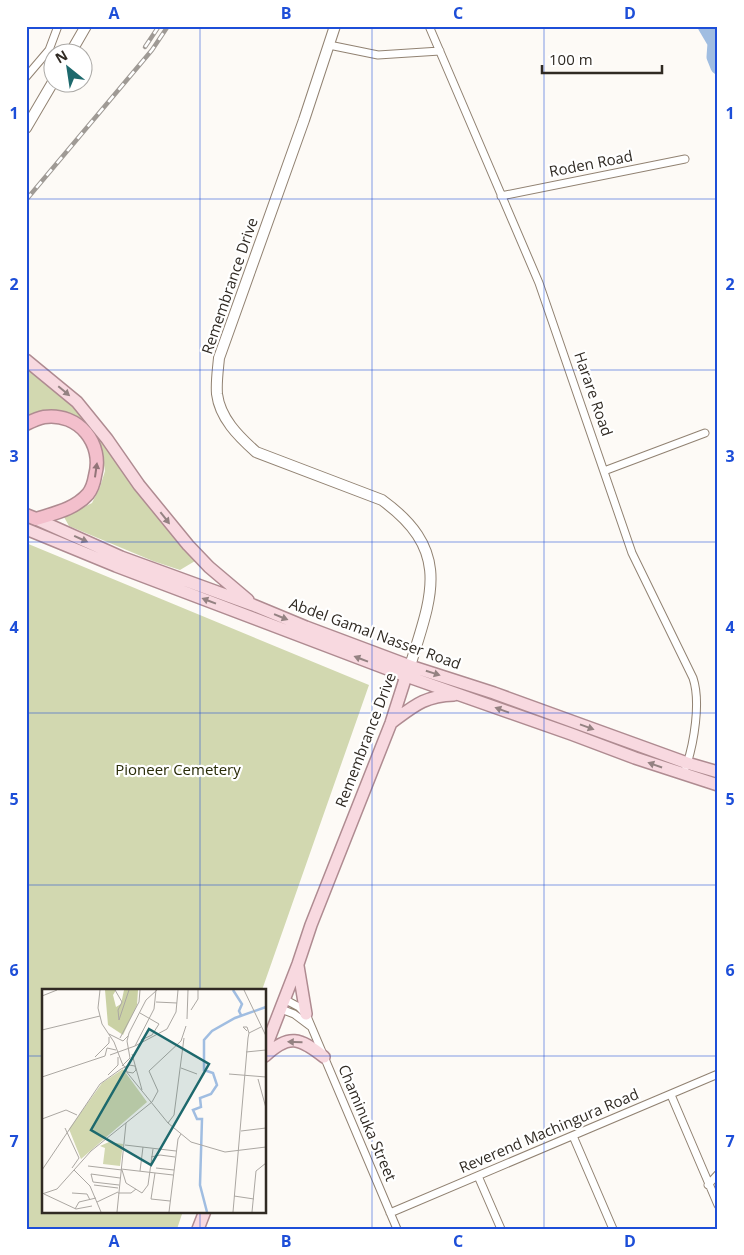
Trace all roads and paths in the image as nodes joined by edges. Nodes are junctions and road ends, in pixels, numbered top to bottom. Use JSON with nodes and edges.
{"nodes":[{"id":1,"x":58,"y":26,"type":"edge"},
{"id":2,"x":86,"y":26,"type":"edge"},
{"id":3,"x":335,"y":26,"type":"edge"},
{"id":4,"x":429,"y":26,"type":"edge"},
{"id":5,"x":77,"y":42,"type":"edge"},
{"id":6,"x":329,"y":45,"type":"junction"},
{"id":7,"x":440,"y":51,"type":"junction"},
{"id":8,"x":26,"y":78,"type":"edge"},
{"id":9,"x":47,"y":92,"type":"edge"},
{"id":10,"x":26,"y":128,"type":"edge"},
{"id":11,"x":685,"y":159,"type":"dead end"},
{"id":12,"x":502,"y":196,"type":"junction"},
{"id":13,"x":26,"y":360,"type":"edge"},
{"id":14,"x":26,"y":424,"type":"edge"},
{"id":15,"x":705,"y":432,"type":"dead end"},
{"id":16,"x":604,"y":471,"type":"junction"},
{"id":17,"x":31,"y":517,"type":"edge"},
{"id":18,"x":26,"y":529,"type":"edge"},
{"id":19,"x":253,"y":606,"type":"junction"},
{"id":20,"x":408,"y":671,"type":"junction"},
{"id":21,"x":461,"y":695,"type":"junction"},
{"id":22,"x":391,"y":723,"type":"junction"},
{"id":23,"x":685,"y":769,"type":"junction"},
{"id":24,"x":718,"y":772,"type":"edge"},
{"id":25,"x":718,"y":785,"type":"edge"},
{"id":26,"x":298,"y":964,"type":"junction"},
{"id":27,"x":283,"y":1004,"type":"junction"},
{"id":28,"x":306,"y":1014,"type":"junction"},
{"id":29,"x":312,"y":1028,"type":"junction"},
{"id":30,"x":266,"y":1046,"type":"edge"},
{"id":31,"x":266,"y":1055,"type":"edge"},
{"id":32,"x":324,"y":1057,"type":"junction"},
{"id":33,"x":718,"y":1074,"type":"edge"},
{"id":34,"x":671,"y":1096,"type":"junction"},
{"id":35,"x":573,"y":1136,"type":"junction"},
{"id":36,"x":718,"y":1174,"type":"edge"},
{"id":37,"x":478,"y":1176,"type":"junction"},
{"id":38,"x":708,"y":1185,"type":"junction"},
{"id":39,"x":718,"y":1205,"type":"edge"},
{"id":40,"x":205,"y":1212,"type":"edge"},
{"id":41,"x":390,"y":1213,"type":"junction"},
{"id":42,"x":198,"y":1229,"type":"edge"},
{"id":43,"x":396,"y":1229,"type":"edge"},
{"id":44,"x":501,"y":1229,"type":"edge"},
{"id":45,"x":613,"y":1229,"type":"edge"}],
"edges":[{"from":1,"to":8,"type":"street"},
{"from":2,"to":5,"type":"street"},
{"from":3,"to":6,"type":"street","name":"Remembrance Drive"},
{"from":4,"to":7,"type":"street","name":"Harare Road"},
{"from":6,"to":7,"type":"street"},
{"from":6,"to":20,"type":"street","name":"Remembrance Drive"},
{"from":7,"to":12,"type":"street","name":"Harare Road"},
{"from":9,"to":10,"type":"street"},
{"from":11,"to":12,"type":"street","name":"Roden Road"},
{"from":12,"to":16,"type":"street","name":"Harare Road"},
{"from":13,"to":19,"type":"main road","one_way":true},
{"from":17,"to":14,"type":"highway","one_way":true},
{"from":15,"to":16,"type":"street"},
{"from":16,"to":23,"type":"street","name":"Harare Road"},
{"from":17,"to":19,"type":"main road","name":"Abdel Gamal Nasser Road","one_way":true},
{"from":20,"to":18,"type":"main road","name":"Abdel Gamal Nasser Road","one_way":true},
{"from":19,"to":20,"type":"main road","name":"Abdel Gamal Nasser Road","one_way":true},
{"from":20,"to":21,"type":"main road","name":"Abdel Gamal Nasser Road"},
{"from":20,"to":22,"type":"main road","name":"Remembrance Drive"},
{"from":20,"to":23,"type":"main road","name":"Abdel Gamal Nasser Road","one_way":true},
{"from":21,"to":22,"type":"main road"},
{"from":23,"to":21,"type":"main road","name":"Abdel Gamal Nasser Road","one_way":true},
{"from":22,"to":26,"type":"main road","name":"Remembrance Drive"},
{"from":23,"to":24,"type":"main road","name":"Abdel Gamal Nasser Road"},
{"from":23,"to":25,"type":"main road","name":"Abdel Gamal Nasser Road"},
{"from":26,"to":27,"type":"main road","name":"Remembrance Drive"},
{"from":26,"to":28,"type":"main road"},
{"from":27,"to":28,"type":"street"},
{"from":27,"to":29,"type":"street"},
{"from":27,"to":30,"type":"main road","name":"Remembrance Drive"},
{"from":28,"to":29,"type":"street","name":"Chaminuka Street"},
{"from":29,"to":32,"type":"street","name":"Chaminuka Street"},
{"from":32,"to":31,"type":"main road","one_way":true},
{"from":32,"to":41,"type":"street","name":"Chaminuka Street"},
{"from":33,"to":34,"type":"street","name":"Reverend Machingura Road"},
{"from":34,"to":35,"type":"street","name":"Reverend Machingura Road"},
{"from":34,"to":38,"type":"street"},
{"from":35,"to":37,"type":"street","name":"Reverend Machingura Road"},
{"from":35,"to":45,"type":"street"},
{"from":36,"to":38,"type":"street"},
{"from":37,"to":41,"type":"street","name":"Reverend Machingura Road"},
{"from":37,"to":44,"type":"street"},
{"from":38,"to":39,"type":"street"},
{"from":40,"to":42,"type":"main road"},
{"from":41,"to":43,"type":"street","name":"Chaminuka Street"}]}
